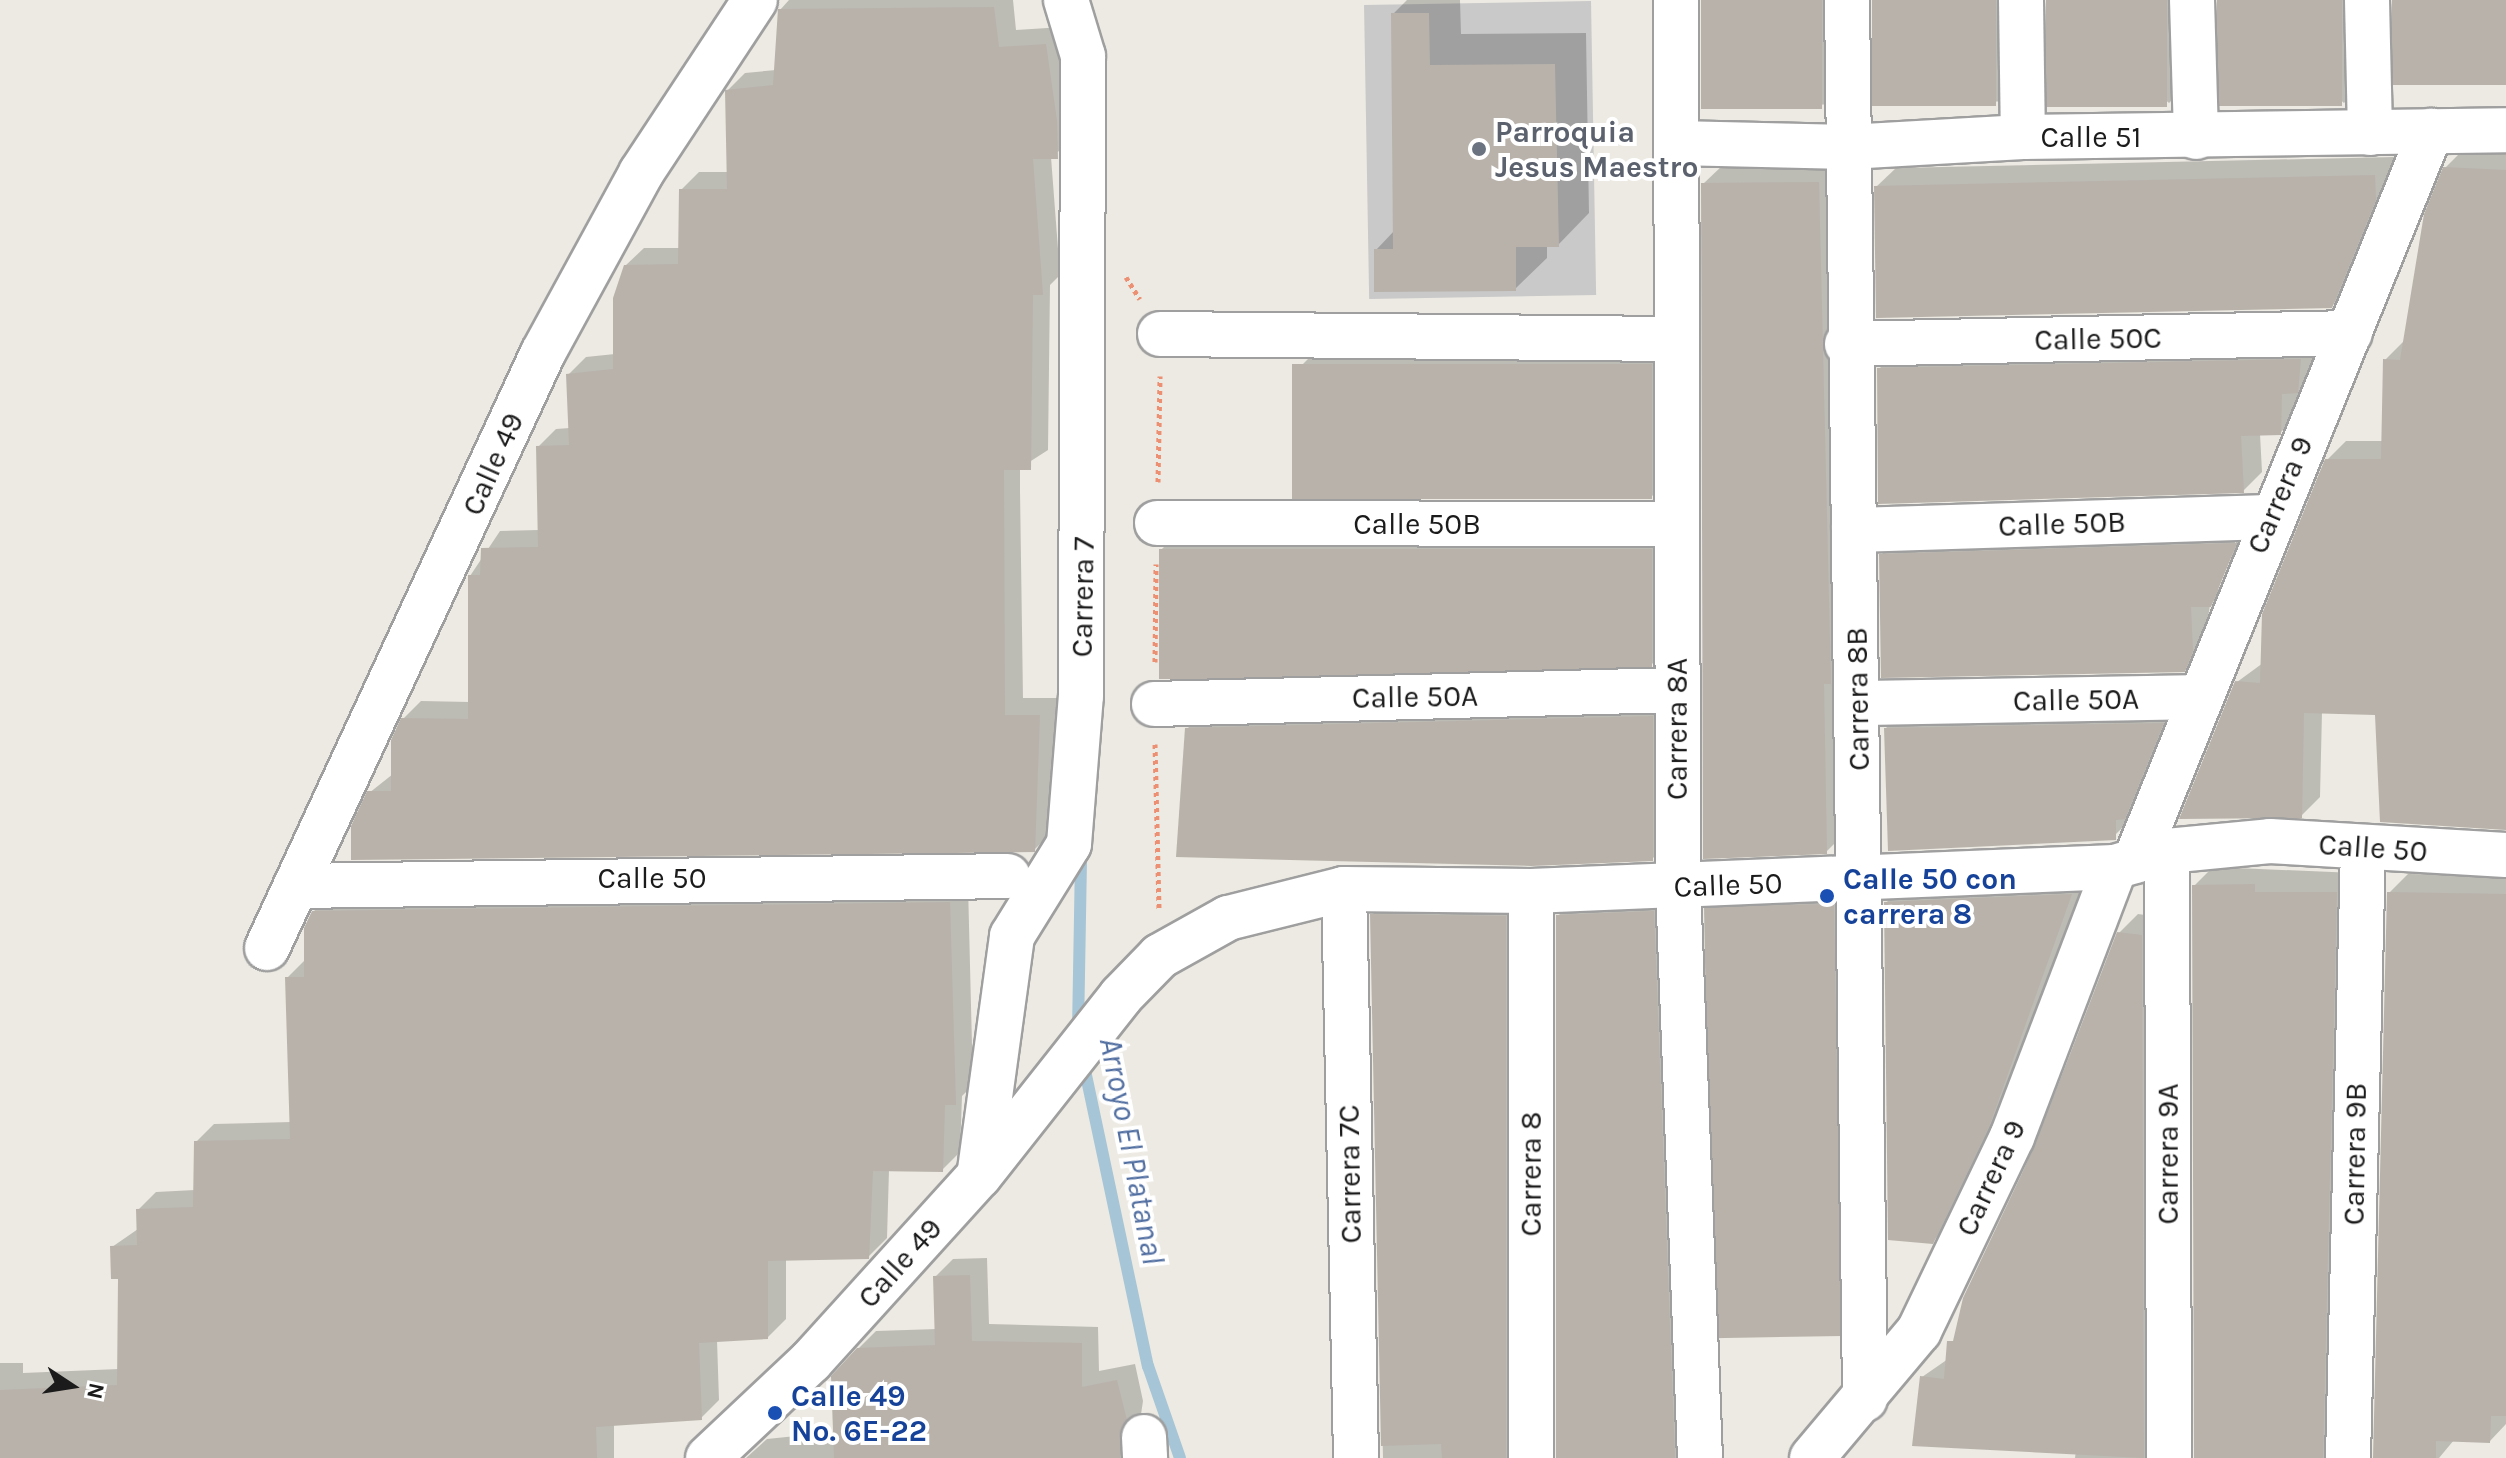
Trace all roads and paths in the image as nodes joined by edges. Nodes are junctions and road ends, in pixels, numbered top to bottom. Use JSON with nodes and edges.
{"nodes":[{"id":1,"x":755,"y":0,"type":"edge"},
{"id":2,"x":1066,"y":0,"type":"edge"},
{"id":3,"x":1676,"y":0,"type":"edge"},
{"id":4,"x":1847,"y":0,"type":"edge"},
{"id":5,"x":2021,"y":0,"type":"edge"},
{"id":6,"x":2192,"y":0,"type":"edge"},
{"id":7,"x":2367,"y":0,"type":"edge"},
{"id":8,"x":2506,"y":130,"type":"edge"},
{"id":9,"x":2431,"y":131,"type":"junction"},
{"id":10,"x":2370,"y":133,"type":"junction"},
{"id":11,"x":2023,"y":137,"type":"junction"},
{"id":12,"x":2196,"y":137,"type":"junction"},
{"id":13,"x":1676,"y":143,"type":"junction"},
{"id":14,"x":1848,"y":147,"type":"junction"},
{"id":15,"x":1122,"y":271,"type":"dead end"},
{"id":16,"x":2350,"y":333,"type":"junction"},
{"id":17,"x":1160,"y":334,"type":"junction"},
{"id":18,"x":1676,"y":339,"type":"junction"},
{"id":19,"x":1847,"y":344,"type":"junction"},
{"id":20,"x":2271,"y":517,"type":"junction"},
{"id":21,"x":1157,"y":523,"type":"junction"},
{"id":22,"x":1676,"y":524,"type":"junction"},
{"id":23,"x":1854,"y":530,"type":"junction"},
{"id":24,"x":1676,"y":690,"type":"junction"},
{"id":25,"x":2196,"y":697,"type":"junction"},
{"id":26,"x":1859,"y":703,"type":"junction"},
{"id":27,"x":1154,"y":704,"type":"junction"},
{"id":28,"x":2363,"y":849,"type":"junction"},
{"id":29,"x":2506,"y":855,"type":"edge"},
{"id":30,"x":2139,"y":859,"type":"junction"},
{"id":31,"x":1008,"y":876,"type":"dead end"},
{"id":32,"x":1859,"y":880,"type":"junction"},
{"id":33,"x":296,"y":886,"type":"junction"},
{"id":34,"x":1678,"y":886,"type":"junction"},
{"id":35,"x":1344,"y":889,"type":"junction"},
{"id":36,"x":1531,"y":891,"type":"junction"},
{"id":37,"x":267,"y":948,"type":"dead end"},
{"id":38,"x":1160,"y":956,"type":"junction"},
{"id":39,"x":1072,"y":1051,"type":"joint"},
{"id":40,"x":979,"y":1176,"type":"junction"},
{"id":41,"x":1865,"y":1399,"type":"junction"},
{"id":42,"x":708,"y":1458,"type":"edge"},
{"id":43,"x":1356,"y":1458,"type":"edge"},
{"id":44,"x":1531,"y":1458,"type":"edge"},
{"id":45,"x":1700,"y":1458,"type":"edge"},
{"id":46,"x":1812,"y":1458,"type":"edge"},
{"id":47,"x":2169,"y":1458,"type":"edge"},
{"id":48,"x":2348,"y":1458,"type":"edge"}],
"edges":[{"from":1,"to":33,"type":"street","name":"Calle 49"},
{"from":2,"to":40,"type":"street","name":"Carrera 7"},
{"from":3,"to":13,"type":"street","name":"Carrera 8A"},
{"from":4,"to":14,"type":"street","name":"Carrera 8B"},
{"from":5,"to":11,"type":"street"},
{"from":6,"to":12,"type":"street"},
{"from":7,"to":10,"type":"street"},
{"from":8,"to":9,"type":"street","name":"Calle 51"},
{"from":9,"to":10,"type":"street","name":"Calle 51"},
{"from":9,"to":16,"type":"street","name":"Carrera 9"},
{"from":10,"to":12,"type":"street","name":"Calle 51"},
{"from":11,"to":12,"type":"street","name":"Calle 51"},
{"from":11,"to":14,"type":"street","name":"Calle 51"},
{"from":13,"to":14,"type":"street","name":"Calle 51"},
{"from":13,"to":18,"type":"street","name":"Carrera 8A"},
{"from":14,"to":19,"type":"street","name":"Carrera 8B"},
{"from":15,"to":17,"type":"path"},
{"from":16,"to":19,"type":"street","name":"Calle 50C"},
{"from":16,"to":20,"type":"street","name":"Carrera 9"},
{"from":17,"to":18,"type":"street"},
{"from":17,"to":21,"type":"path"},
{"from":18,"to":22,"type":"street","name":"Carrera 8A"},
{"from":19,"to":23,"type":"street","name":"Carrera 8B"},
{"from":20,"to":23,"type":"street","name":"Calle 50B"},
{"from":20,"to":25,"type":"street","name":"Carrera 9"},
{"from":21,"to":22,"type":"street","name":"Calle 50B"},
{"from":21,"to":27,"type":"path"},
{"from":22,"to":24,"type":"street","name":"Carrera 8A"},
{"from":23,"to":26,"type":"street","name":"Carrera 8B"},
{"from":24,"to":27,"type":"street","name":"Calle 50A"},
{"from":24,"to":34,"type":"street","name":"Carrera 8A"},
{"from":25,"to":26,"type":"street","name":"Calle 50A"},
{"from":25,"to":30,"type":"street","name":"Carrera 9"},
{"from":26,"to":32,"type":"street","name":"Carrera 8B"},
{"from":27,"to":38,"type":"path"},
{"from":28,"to":29,"type":"street","name":"Calle 50"},
{"from":28,"to":30,"type":"street","name":"Calle 50"},
{"from":28,"to":48,"type":"street","name":"Carrera 9B"},
{"from":30,"to":32,"type":"street","name":"Calle 50"},
{"from":30,"to":41,"type":"street","name":"Carrera 9"},
{"from":30,"to":47,"type":"street","name":"Carrera 9A"},
{"from":31,"to":33,"type":"street","name":"Calle 50"},
{"from":32,"to":34,"type":"street","name":"Calle 50"},
{"from":32,"to":41,"type":"street","name":"Carrera 8B"},
{"from":33,"to":37,"type":"street","name":"Calle 49"},
{"from":34,"to":36,"type":"street","name":"Calle 50"},
{"from":34,"to":45,"type":"street","name":"Carrera 8A"},
{"from":35,"to":36,"type":"street","name":"Calle 50"},
{"from":35,"to":38,"type":"street","name":"Calle 50"},
{"from":35,"to":43,"type":"street","name":"Carrera 7C"},
{"from":36,"to":44,"type":"street","name":"Carrera 8"},
{"from":38,"to":39,"type":"street","name":"Calle 50"},
{"from":39,"to":40,"type":"street","name":"Calle 49"},
{"from":40,"to":42,"type":"street","name":"Calle 49"},
{"from":41,"to":46,"type":"street","name":"Carrera 9"}]}
